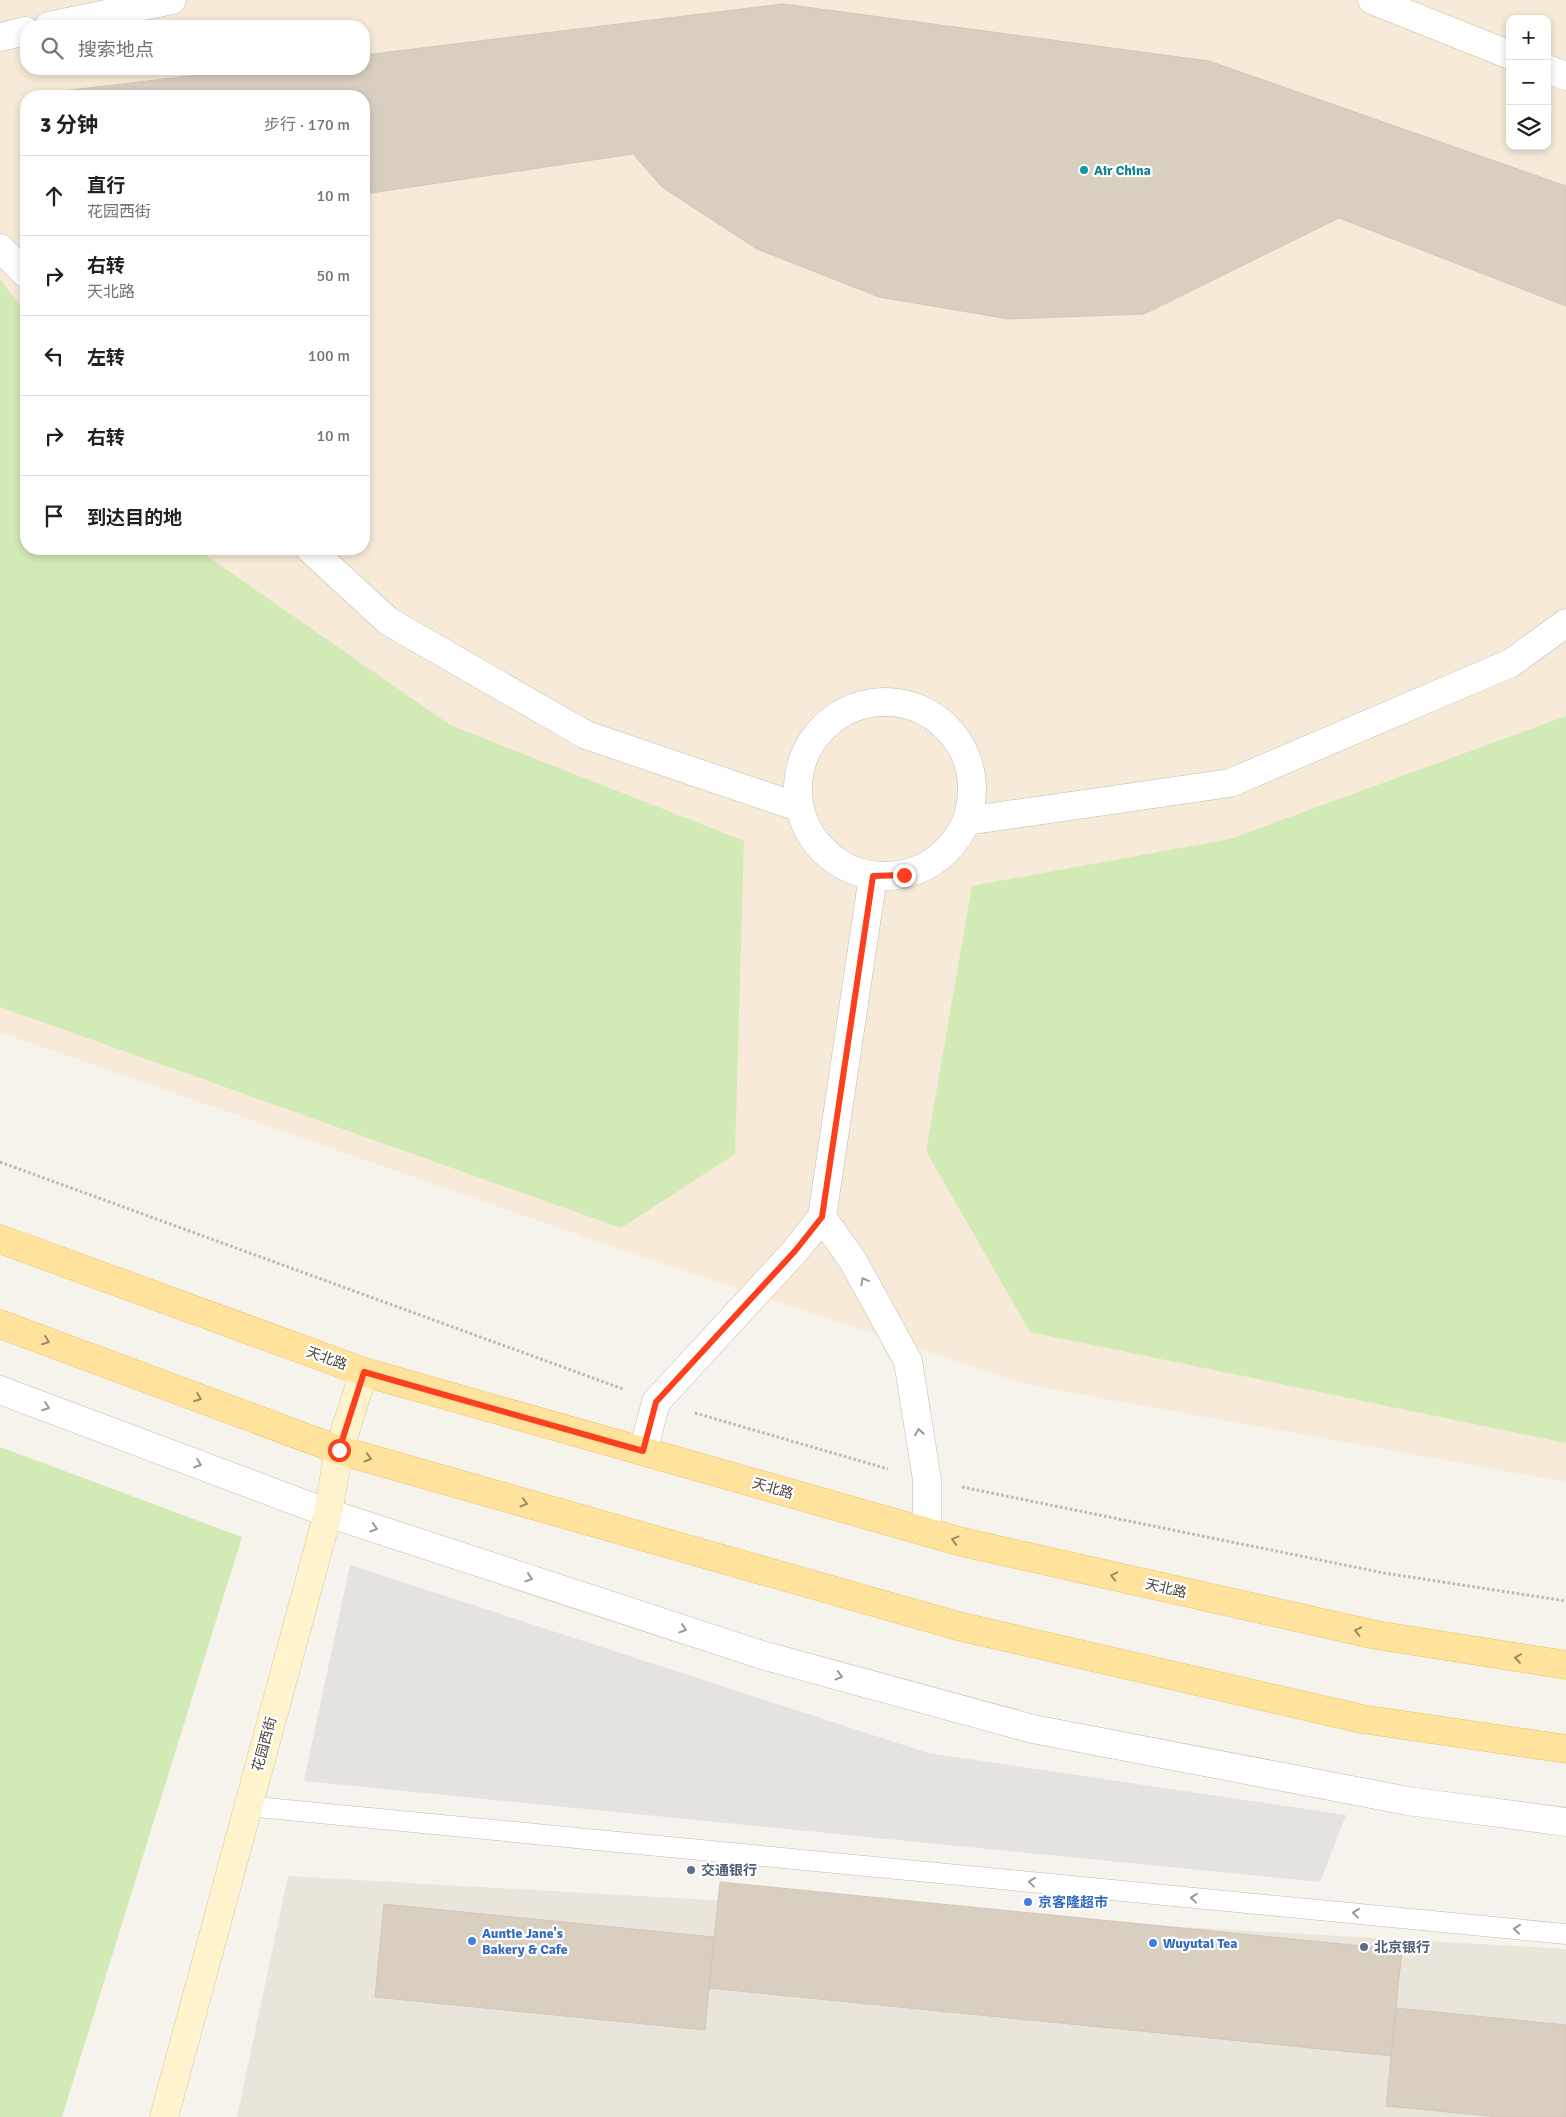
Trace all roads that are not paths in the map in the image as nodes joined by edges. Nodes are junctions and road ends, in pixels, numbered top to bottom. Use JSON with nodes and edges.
{"nodes":[{"id":1,"x":172,"y":0,"type":"edge"},
{"id":2,"x":1372,"y":0,"type":"edge"},
{"id":3,"x":77,"y":20,"type":"edge"},
{"id":4,"x":20,"y":32,"type":"edge"},
{"id":5,"x":0,"y":37,"type":"edge"},
{"id":6,"x":1506,"y":53,"type":"edge"},
{"id":7,"x":1551,"y":70,"type":"edge"},
{"id":8,"x":1566,"y":76,"type":"edge"},
{"id":9,"x":0,"y":248,"type":"edge"},
{"id":10,"x":20,"y":268,"type":"edge"},
{"id":11,"x":316,"y":555,"type":"edge"},
{"id":12,"x":1566,"y":623,"type":"edge"},
{"id":13,"x":798,"y":807,"type":"junction"},
{"id":14,"x":966,"y":821,"type":"junction"},
{"id":15,"x":873,"y":876,"type":"junction"},
{"id":16,"x":822,"y":1217,"type":"junction"},
{"id":17,"x":0,"y":1239,"type":"edge"},
{"id":18,"x":0,"y":1324,"type":"edge"},
{"id":19,"x":364,"y":1372,"type":"junction"},
{"id":20,"x":0,"y":1390,"type":"edge"},
{"id":21,"x":339,"y":1450,"type":"junction"},
{"id":22,"x":643,"y":1451,"type":"junction"},
{"id":23,"x":328,"y":1512,"type":"junction"},
{"id":24,"x":927,"y":1532,"type":"junction"},
{"id":25,"x":1566,"y":1665,"type":"edge"},
{"id":26,"x":1566,"y":1749,"type":"edge"},
{"id":27,"x":248,"y":1806,"type":"junction"},
{"id":28,"x":1566,"y":1822,"type":"edge"},
{"id":29,"x":1566,"y":1934,"type":"edge"},
{"id":30,"x":164,"y":2117,"type":"edge"}],
"edges":[{"from":1,"to":3,"type":"street"},
{"from":2,"to":6,"type":"street"},
{"from":4,"to":5,"type":"street"},
{"from":7,"to":8,"type":"street"},
{"from":9,"to":10,"type":"street"},
{"from":11,"to":13,"type":"street"},
{"from":12,"to":14,"type":"street"},
{"from":13,"to":14,"type":"street"},
{"from":13,"to":15,"type":"street"},
{"from":14,"to":15,"type":"street"},
{"from":15,"to":16,"type":"street"},
{"from":16,"to":22,"type":"street"},
{"from":24,"to":16,"type":"street","one_way":true},
{"from":17,"to":19,"type":"main road","name":"天北路"},
{"from":18,"to":21,"type":"main road","one_way":true},
{"from":19,"to":21,"type":"street","name":"花园西街"},
{"from":19,"to":22,"type":"main road","name":"天北路"},
{"from":20,"to":23,"type":"street","one_way":true},
{"from":21,"to":23,"type":"street","name":"花园西街"},
{"from":21,"to":26,"type":"main road","one_way":true},
{"from":22,"to":24,"type":"main road","name":"天北路"},
{"from":23,"to":27,"type":"street","name":"花园西街"},
{"from":23,"to":28,"type":"street","one_way":true},
{"from":25,"to":24,"type":"main road","name":"天北路","one_way":true},
{"from":29,"to":27,"type":"lane","one_way":true},
{"from":27,"to":30,"type":"street","name":"花园西街"}]}
